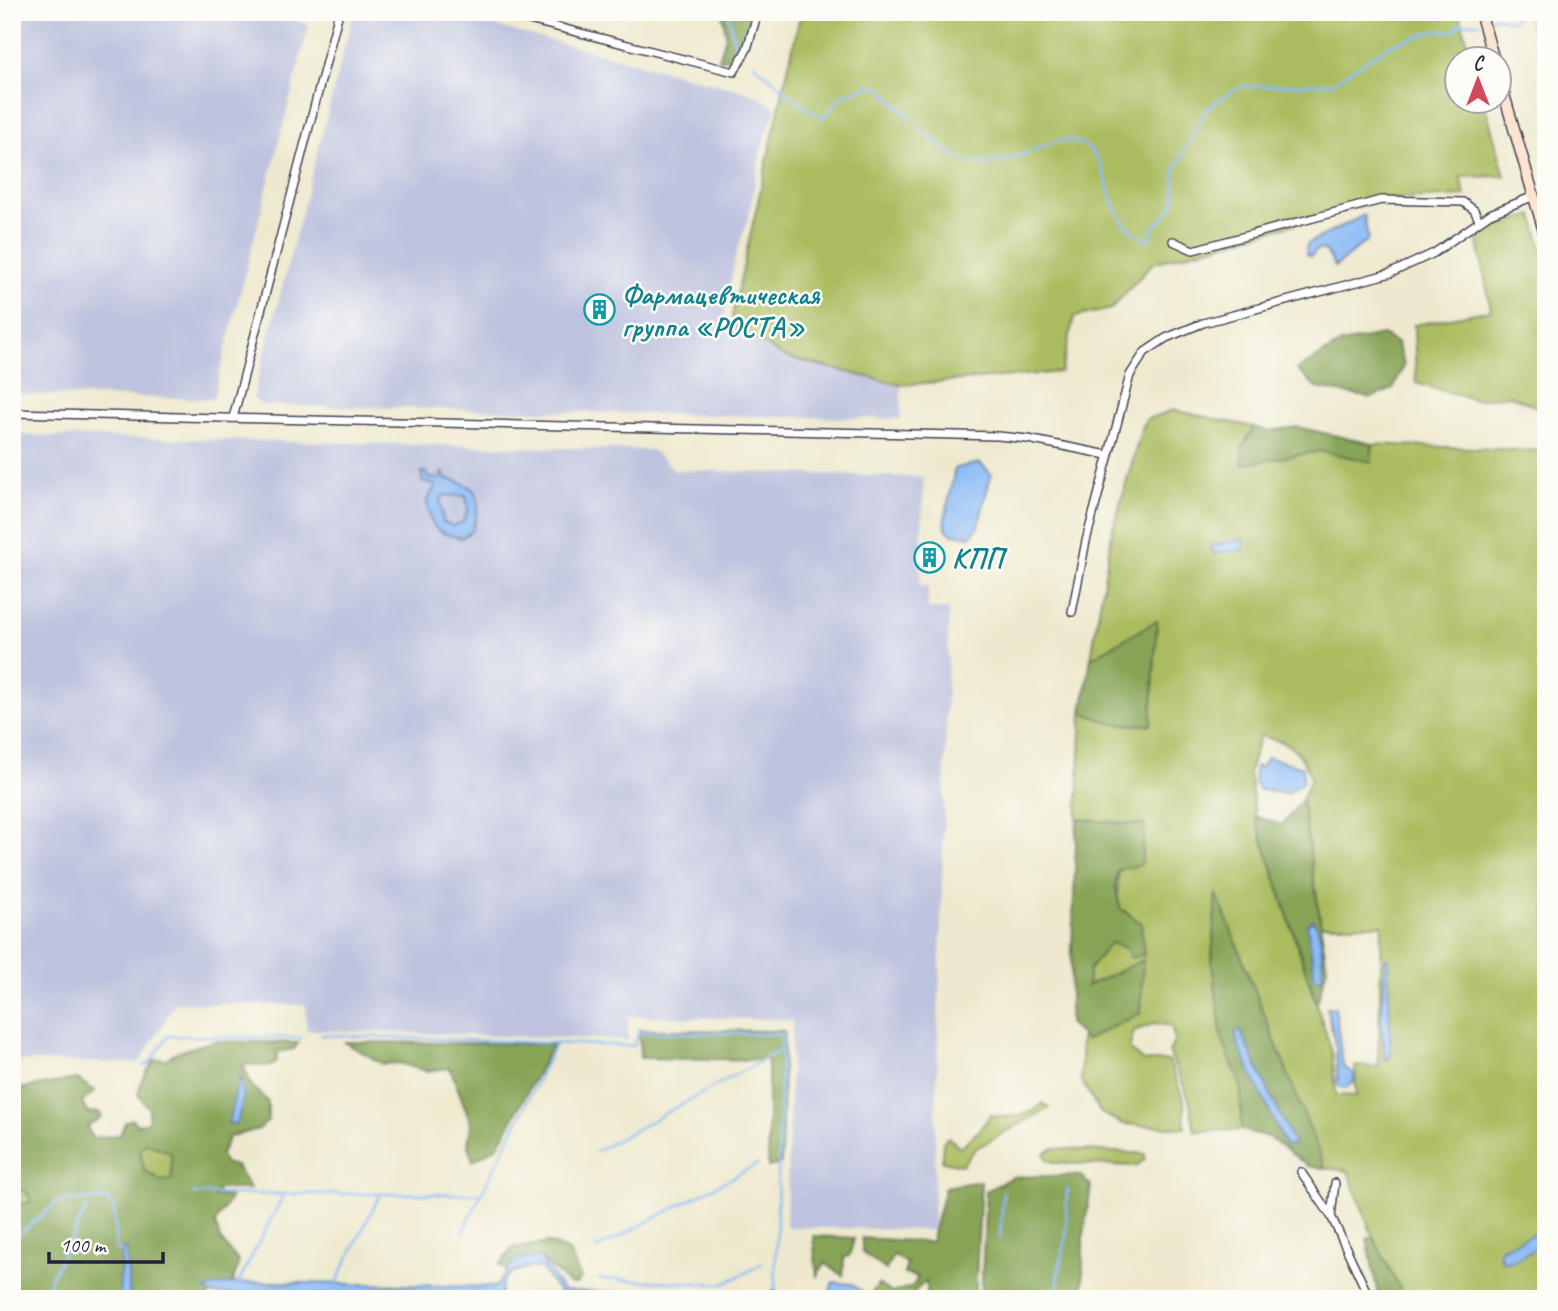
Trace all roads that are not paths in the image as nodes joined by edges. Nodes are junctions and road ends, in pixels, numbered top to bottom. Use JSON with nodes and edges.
{"nodes":[{"id":1,"x":339,"y":12,"type":"edge"},
{"id":2,"x":498,"y":12,"type":"edge"},
{"id":3,"x":758,"y":12,"type":"edge"},
{"id":4,"x":1482,"y":17,"type":"edge"},
{"id":5,"x":1490,"y":46,"type":"edge"},
{"id":6,"x":1511,"y":116,"type":"edge"},
{"id":7,"x":1534,"y":196,"type":"junction"},
{"id":8,"x":1479,"y":220,"type":"junction"},
{"id":9,"x":1546,"y":238,"type":"edge"},
{"id":10,"x":1173,"y":242,"type":"dead end"},
{"id":11,"x":12,"y":413,"type":"edge"},
{"id":12,"x":233,"y":418,"type":"junction"},
{"id":13,"x":1108,"y":455,"type":"junction"},
{"id":14,"x":1072,"y":612,"type":"dead end"},
{"id":15,"x":1301,"y":1172,"type":"dead end"},
{"id":16,"x":1335,"y":1183,"type":"dead end"},
{"id":17,"x":1331,"y":1216,"type":"junction"},
{"id":18,"x":1370,"y":1299,"type":"edge"}],
"edges":[{"from":1,"to":12,"type":"street"},
{"from":2,"to":3,"type":"street"},
{"from":4,"to":5,"type":"main road"},
{"from":6,"to":7,"type":"main road"},
{"from":7,"to":8,"type":"street"},
{"from":7,"to":9,"type":"main road"},
{"from":8,"to":10,"type":"street"},
{"from":8,"to":13,"type":"street"},
{"from":11,"to":12,"type":"street"},
{"from":12,"to":13,"type":"street"},
{"from":13,"to":14,"type":"street"},
{"from":15,"to":17,"type":"street"},
{"from":16,"to":17,"type":"street"},
{"from":17,"to":18,"type":"street"}]}
